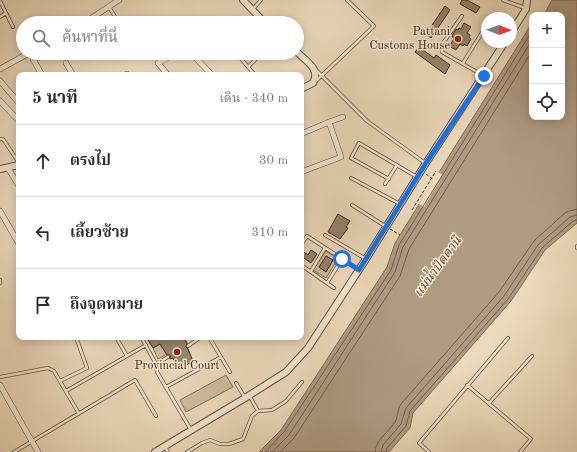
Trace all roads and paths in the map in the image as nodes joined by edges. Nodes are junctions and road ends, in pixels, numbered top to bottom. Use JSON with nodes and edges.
{"nodes":[{"id":1,"x":119,"y":0,"type":"edge"},
{"id":2,"x":243,"y":0,"type":"edge"},
{"id":3,"x":261,"y":0,"type":"edge"},
{"id":4,"x":347,"y":0,"type":"edge"},
{"id":5,"x":503,"y":0,"type":"edge"},
{"id":6,"x":527,"y":0,"type":"edge"},
{"id":7,"x":0,"y":1,"type":"edge"},
{"id":8,"x":108,"y":7,"type":"junction"},
{"id":9,"x":526,"y":9,"type":"junction"},
{"id":10,"x":252,"y":10,"type":"junction"},
{"id":11,"x":6,"y":14,"type":"junction"},
{"id":12,"x":94,"y":16,"type":"edge"},
{"id":13,"x":114,"y":16,"type":"edge"},
{"id":14,"x":258,"y":16,"type":"edge"},
{"id":15,"x":462,"y":16,"type":"dead end"},
{"id":16,"x":0,"y":17,"type":"edge"},
{"id":17,"x":517,"y":23,"type":"edge"},
{"id":18,"x":13,"y":27,"type":"dead end"},
{"id":19,"x":481,"y":34,"type":"edge"},
{"id":20,"x":501,"y":48,"type":"edge"},
{"id":21,"x":304,"y":59,"type":"edge"},
{"id":22,"x":17,"y":60,"type":"edge"},
{"id":23,"x":34,"y":60,"type":"edge"},
{"id":24,"x":163,"y":60,"type":"edge"},
{"id":25,"x":198,"y":60,"type":"edge"},
{"id":26,"x":242,"y":60,"type":"edge"},
{"id":27,"x":255,"y":60,"type":"edge"},
{"id":28,"x":66,"y":63,"type":"dead end"},
{"id":29,"x":463,"y":63,"type":"junction"},
{"id":30,"x":248,"y":67,"type":"junction"},
{"id":31,"x":314,"y":68,"type":"junction"},
{"id":32,"x":0,"y":69,"type":"edge"},
{"id":33,"x":40,"y":72,"type":"edge"},
{"id":34,"x":71,"y":72,"type":"edge"},
{"id":35,"x":166,"y":72,"type":"edge"},
{"id":36,"x":209,"y":72,"type":"edge"},
{"id":37,"x":252,"y":72,"type":"edge"},
{"id":38,"x":322,"y":76,"type":"junction"},
{"id":39,"x":484,"y":76,"type":"junction"},
{"id":40,"x":0,"y":81,"type":"edge"},
{"id":41,"x":314,"y":82,"type":"junction"},
{"id":42,"x":304,"y":88,"type":"edge"},
{"id":43,"x":16,"y":100,"type":"edge"},
{"id":44,"x":0,"y":101,"type":"edge"},
{"id":45,"x":343,"y":117,"type":"dead end"},
{"id":46,"x":16,"y":118,"type":"edge"},
{"id":47,"x":329,"y":122,"type":"junction"},
{"id":48,"x":304,"y":133,"type":"edge"},
{"id":49,"x":0,"y":139,"type":"edge"},
{"id":50,"x":16,"y":159,"type":"edge"},
{"id":51,"x":426,"y":163,"type":"junction"},
{"id":52,"x":16,"y":165,"type":"edge"},
{"id":53,"x":397,"y":165,"type":"junction"},
{"id":54,"x":8,"y":168,"type":"junction"},
{"id":55,"x":0,"y":169,"type":"edge"},
{"id":56,"x":304,"y":171,"type":"edge"},
{"id":57,"x":436,"y":171,"type":"dead end"},
{"id":58,"x":419,"y":174,"type":"junction"},
{"id":59,"x":351,"y":178,"type":"dead end"},
{"id":60,"x":432,"y":178,"type":"junction"},
{"id":61,"x":389,"y":179,"type":"junction"},
{"id":62,"x":434,"y":180,"type":"dead end"},
{"id":63,"x":16,"y":181,"type":"edge"},
{"id":64,"x":385,"y":184,"type":"dead end"},
{"id":65,"x":400,"y":204,"type":"junction"},
{"id":66,"x":352,"y":205,"type":"dead end"},
{"id":67,"x":412,"y":210,"type":"dead end"},
{"id":68,"x":0,"y":211,"type":"edge"},
{"id":69,"x":386,"y":227,"type":"junction"},
{"id":70,"x":325,"y":235,"type":"dead end"},
{"id":71,"x":400,"y":235,"type":"dead end"},
{"id":72,"x":16,"y":239,"type":"edge"},
{"id":73,"x":304,"y":240,"type":"edge"},
{"id":74,"x":325,"y":248,"type":"junction"},
{"id":75,"x":342,"y":259,"type":"junction"},
{"id":76,"x":366,"y":259,"type":"junction"},
{"id":77,"x":304,"y":267,"type":"edge"},
{"id":78,"x":359,"y":270,"type":"junction"},
{"id":79,"x":310,"y":271,"type":"junction"},
{"id":80,"x":0,"y":280,"type":"edge"},
{"id":81,"x":0,"y":283,"type":"edge"},
{"id":82,"x":327,"y":283,"type":"junction"},
{"id":83,"x":334,"y":288,"type":"dead end"},
{"id":84,"x":508,"y":338,"type":"dead end"},
{"id":85,"x":77,"y":340,"type":"edge"},
{"id":86,"x":118,"y":340,"type":"edge"},
{"id":87,"x":143,"y":340,"type":"edge"},
{"id":88,"x":197,"y":340,"type":"edge"},
{"id":89,"x":211,"y":340,"type":"edge"},
{"id":90,"x":146,"y":346,"type":"junction"},
{"id":91,"x":188,"y":346,"type":"dead end"},
{"id":92,"x":128,"y":356,"type":"junction"},
{"id":93,"x":221,"y":356,"type":"junction"},
{"id":94,"x":532,"y":356,"type":"dead end"},
{"id":95,"x":168,"y":357,"type":"dead end"},
{"id":96,"x":156,"y":364,"type":"junction"},
{"id":97,"x":230,"y":372,"type":"dead end"},
{"id":98,"x":0,"y":378,"type":"edge"},
{"id":99,"x":60,"y":381,"type":"junction"},
{"id":100,"x":302,"y":382,"type":"dead end"},
{"id":101,"x":236,"y":383,"type":"dead end"},
{"id":102,"x":0,"y":385,"type":"edge"},
{"id":103,"x":467,"y":385,"type":"junction"},
{"id":104,"x":166,"y":387,"type":"junction"},
{"id":105,"x":66,"y":391,"type":"junction"},
{"id":106,"x":247,"y":397,"type":"junction"},
{"id":107,"x":489,"y":403,"type":"junction"},
{"id":108,"x":258,"y":411,"type":"junction"},
{"id":109,"x":78,"y":412,"type":"junction"},
{"id":110,"x":156,"y":416,"type":"dead end"},
{"id":111,"x":191,"y":430,"type":"junction"},
{"id":112,"x":32,"y":441,"type":"junction"},
{"id":113,"x":166,"y":449,"type":"edge"},
{"id":114,"x":14,"y":452,"type":"edge"},
{"id":115,"x":38,"y":452,"type":"edge"},
{"id":116,"x":154,"y":452,"type":"edge"},
{"id":117,"x":187,"y":452,"type":"edge"},
{"id":118,"x":429,"y":452,"type":"edge"},
{"id":119,"x":520,"y":452,"type":"edge"}],
"edges":[{"from":1,"to":8,"type":"street"},
{"from":2,"to":10,"type":"street"},
{"from":3,"to":10,"type":"lane"},
{"from":4,"to":38,"type":"lane"},
{"from":5,"to":9,"type":"lane"},
{"from":6,"to":9,"type":"street"},
{"from":7,"to":11,"type":"lane"},
{"from":8,"to":12,"type":"street"},
{"from":8,"to":13,"type":"lane"},
{"from":9,"to":17,"type":"street"},
{"from":10,"to":14,"type":"street"},
{"from":11,"to":16,"type":"lane"},
{"from":11,"to":18,"type":"lane"},
{"from":15,"to":29,"type":"lane"},
{"from":19,"to":29,"type":"lane"},
{"from":20,"to":39,"type":"street"},
{"from":21,"to":31,"type":"street"},
{"from":22,"to":32,"type":"street"},
{"from":23,"to":33,"type":"street"},
{"from":24,"to":35,"type":"street"},
{"from":25,"to":36,"type":"street"},
{"from":26,"to":30,"type":"lane"},
{"from":27,"to":30,"type":"lane"},
{"from":28,"to":34,"type":"street"},
{"from":29,"to":39,"type":"lane"},
{"from":30,"to":37,"type":"lane"},
{"from":31,"to":38,"type":"lane"},
{"from":31,"to":41,"type":"street"},
{"from":38,"to":41,"type":"lane"},
{"from":38,"to":51,"type":"lane"},
{"from":39,"to":51,"type":"street"},
{"from":40,"to":43,"type":"street"},
{"from":41,"to":42,"type":"street"},
{"from":44,"to":46,"type":"street"},
{"from":45,"to":47,"type":"street"},
{"from":47,"to":48,"type":"street"},
{"from":47,"to":56,"type":"street"},
{"from":49,"to":50,"type":"lane"},
{"from":51,"to":58,"type":"street"},
{"from":52,"to":54,"type":"street"},
{"from":53,"to":58,"type":"lane"},
{"from":53,"to":61,"type":"lane"},
{"from":53,"to":61,"type":"lane"},
{"from":54,"to":55,"type":"street"},
{"from":54,"to":63,"type":"street"},
{"from":57,"to":60,"type":"path"},
{"from":58,"to":60,"type":"path"},
{"from":58,"to":65,"type":"street"},
{"from":59,"to":65,"type":"lane"},
{"from":60,"to":62,"type":"path"},
{"from":60,"to":67,"type":"path"},
{"from":61,"to":64,"type":"lane"},
{"from":65,"to":69,"type":"street"},
{"from":66,"to":69,"type":"lane"},
{"from":68,"to":72,"type":"street"},
{"from":69,"to":71,"type":"path"},
{"from":69,"to":76,"type":"street"},
{"from":70,"to":76,"type":"lane"},
{"from":73,"to":74,"type":"lane"},
{"from":74,"to":75,"type":"lane"},
{"from":74,"to":79,"type":"lane"},
{"from":75,"to":78,"type":"lane"},
{"from":75,"to":82,"type":"lane"},
{"from":76,"to":78,"type":"street"},
{"from":77,"to":79,"type":"lane"},
{"from":78,"to":106,"type":"street"},
{"from":79,"to":82,"type":"lane"},
{"from":80,"to":81,"type":"lane"},
{"from":82,"to":83,"type":"lane"},
{"from":84,"to":103,"type":"lane"},
{"from":85,"to":99,"type":"lane"},
{"from":86,"to":92,"type":"lane"},
{"from":87,"to":90,"type":"lane"},
{"from":88,"to":91,"type":"lane"},
{"from":89,"to":93,"type":"lane"},
{"from":90,"to":92,"type":"lane"},
{"from":90,"to":96,"type":"lane"},
{"from":92,"to":105,"type":"lane"},
{"from":93,"to":97,"type":"lane"},
{"from":93,"to":104,"type":"lane"},
{"from":94,"to":107,"type":"lane"},
{"from":95,"to":96,"type":"lane"},
{"from":96,"to":104,"type":"lane"},
{"from":98,"to":99,"type":"lane"},
{"from":99,"to":105,"type":"lane"},
{"from":100,"to":108,"type":"lane"},
{"from":101,"to":106,"type":"lane"},
{"from":102,"to":112,"type":"street"},
{"from":103,"to":107,"type":"lane"},
{"from":103,"to":118,"type":"lane"},
{"from":104,"to":111,"type":"lane"},
{"from":105,"to":109,"type":"lane"},
{"from":106,"to":108,"type":"lane"},
{"from":106,"to":111,"type":"street"},
{"from":107,"to":119,"type":"lane"},
{"from":108,"to":117,"type":"lane"},
{"from":109,"to":110,"type":"lane"},
{"from":109,"to":112,"type":"lane"},
{"from":111,"to":113,"type":"street"},
{"from":112,"to":114,"type":"lane"},
{"from":112,"to":115,"type":"street"},
{"from":113,"to":116,"type":"street"}]}
